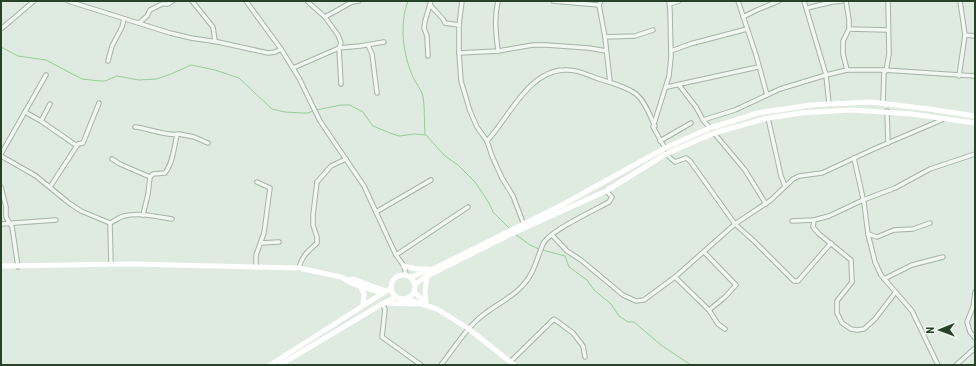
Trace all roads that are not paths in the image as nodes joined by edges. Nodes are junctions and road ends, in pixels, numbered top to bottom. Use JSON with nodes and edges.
{"nodes":[{"id":1,"x":68,"y":1,"type":"edge"},
{"id":2,"x":173,"y":1,"type":"edge"},
{"id":3,"x":192,"y":1,"type":"edge"},
{"id":4,"x":246,"y":1,"type":"edge"},
{"id":5,"x":307,"y":1,"type":"edge"},
{"id":6,"x":359,"y":1,"type":"edge"},
{"id":7,"x":462,"y":1,"type":"edge"},
{"id":8,"x":498,"y":1,"type":"edge"},
{"id":9,"x":553,"y":1,"type":"edge"},
{"id":10,"x":678,"y":1,"type":"edge"},
{"id":11,"x":738,"y":1,"type":"edge"},
{"id":12,"x":779,"y":1,"type":"edge"},
{"id":13,"x":804,"y":1,"type":"edge"},
{"id":14,"x":842,"y":1,"type":"edge"},
{"id":15,"x":846,"y":1,"type":"edge"},
{"id":16,"x":888,"y":1,"type":"edge"},
{"id":17,"x":960,"y":1,"type":"edge"},
{"id":18,"x":32,"y":2,"type":"edge"},
{"id":19,"x":74,"y":2,"type":"edge"},
{"id":20,"x":352,"y":2,"type":"edge"},
{"id":21,"x":431,"y":3,"type":"edge"},
{"id":22,"x":600,"y":3,"type":"edge"},
{"id":23,"x":669,"y":3,"type":"edge"},
{"id":24,"x":807,"y":8,"type":"junction"},
{"id":25,"x":325,"y":17,"type":"junction"},
{"id":26,"x":743,"y":17,"type":"junction"},
{"id":27,"x":124,"y":19,"type":"junction"},
{"id":28,"x":139,"y":23,"type":"junction"},
{"id":29,"x":459,"y":25,"type":"junction"},
{"id":30,"x":1,"y":29,"type":"edge"},
{"id":31,"x":747,"y":29,"type":"junction"},
{"id":32,"x":849,"y":29,"type":"junction"},
{"id":33,"x":653,"y":30,"type":"dead end"},
{"id":34,"x":888,"y":30,"type":"junction"},
{"id":35,"x":965,"y":35,"type":"junction"},
{"id":36,"x":975,"y":36,"type":"edge"},
{"id":37,"x":605,"y":37,"type":"junction"},
{"id":38,"x":215,"y":41,"type":"junction"},
{"id":39,"x":384,"y":42,"type":"dead end"},
{"id":40,"x":368,"y":45,"type":"junction"},
{"id":41,"x":339,"y":48,"type":"junction"},
{"id":42,"x":281,"y":49,"type":"junction"},
{"id":43,"x":498,"y":51,"type":"junction"},
{"id":44,"x":606,"y":51,"type":"junction"},
{"id":45,"x":671,"y":51,"type":"junction"},
{"id":46,"x":459,"y":53,"type":"junction"},
{"id":47,"x":428,"y":56,"type":"dead end"},
{"id":48,"x":108,"y":61,"type":"dead end"},
{"id":49,"x":758,"y":67,"type":"junction"},
{"id":50,"x":292,"y":68,"type":"junction"},
{"id":51,"x":847,"y":70,"type":"junction"},
{"id":52,"x":885,"y":70,"type":"junction"},
{"id":53,"x":46,"y":75,"type":"dead end"},
{"id":54,"x":826,"y":75,"type":"junction"},
{"id":55,"x":959,"y":76,"type":"junction"},
{"id":56,"x":975,"y":76,"type":"edge"},
{"id":57,"x":610,"y":82,"type":"junction"},
{"id":58,"x":341,"y":84,"type":"dead end"},
{"id":59,"x":679,"y":85,"type":"junction"},
{"id":60,"x":667,"y":87,"type":"junction"},
{"id":61,"x":377,"y":93,"type":"dead end"},
{"id":62,"x":767,"y":95,"type":"junction"},
{"id":63,"x":99,"y":103,"type":"dead end"},
{"id":64,"x":883,"y":103,"type":"junction"},
{"id":65,"x":50,"y":104,"type":"dead end"},
{"id":66,"x":829,"y":104,"type":"junction"},
{"id":67,"x":887,"y":111,"type":"junction"},
{"id":68,"x":26,"y":112,"type":"junction"},
{"id":69,"x":975,"y":116,"type":"edge"},
{"id":70,"x":768,"y":118,"type":"junction"},
{"id":71,"x":945,"y":119,"type":"junction"},
{"id":72,"x":41,"y":120,"type":"junction"},
{"id":73,"x":703,"y":120,"type":"junction"},
{"id":74,"x":691,"y":123,"type":"dead end"},
{"id":75,"x":975,"y":123,"type":"edge"},
{"id":76,"x":655,"y":126,"type":"junction"},
{"id":77,"x":135,"y":127,"type":"dead end"},
{"id":78,"x":710,"y":128,"type":"junction"},
{"id":79,"x":714,"y":133,"type":"junction"},
{"id":80,"x":177,"y":135,"type":"junction"},
{"id":81,"x":487,"y":141,"type":"junction"},
{"id":82,"x":660,"y":141,"type":"junction"},
{"id":83,"x":208,"y":143,"type":"dead end"},
{"id":84,"x":888,"y":143,"type":"junction"},
{"id":85,"x":77,"y":146,"type":"junction"},
{"id":86,"x":665,"y":148,"type":"junction"},
{"id":87,"x":666,"y":154,"type":"junction"},
{"id":88,"x":975,"y":154,"type":"edge"},
{"id":89,"x":1,"y":155,"type":"edge"},
{"id":90,"x":346,"y":158,"type":"junction"},
{"id":91,"x":854,"y":158,"type":"junction"},
{"id":92,"x":112,"y":159,"type":"dead end"},
{"id":93,"x":150,"y":176,"type":"junction"},
{"id":94,"x":431,"y":180,"type":"dead end"},
{"id":95,"x":257,"y":182,"type":"dead end"},
{"id":96,"x":785,"y":186,"type":"junction"},
{"id":97,"x":1,"y":187,"type":"edge"},
{"id":98,"x":50,"y":187,"type":"junction"},
{"id":99,"x":606,"y":190,"type":"junction"},
{"id":100,"x":863,"y":200,"type":"junction"},
{"id":101,"x":766,"y":204,"type":"junction"},
{"id":102,"x":468,"y":207,"type":"dead end"},
{"id":103,"x":376,"y":212,"type":"junction"},
{"id":104,"x":143,"y":215,"type":"junction"},
{"id":105,"x":172,"y":219,"type":"dead end"},
{"id":106,"x":56,"y":220,"type":"dead end"},
{"id":107,"x":814,"y":220,"type":"junction"},
{"id":108,"x":792,"y":221,"type":"dead end"},
{"id":109,"x":110,"y":223,"type":"junction"},
{"id":110,"x":930,"y":223,"type":"dead end"},
{"id":111,"x":1,"y":224,"type":"edge"},
{"id":112,"x":10,"y":224,"type":"junction"},
{"id":113,"x":735,"y":224,"type":"junction"},
{"id":114,"x":524,"y":226,"type":"junction"},
{"id":115,"x":507,"y":234,"type":"junction"},
{"id":116,"x":868,"y":234,"type":"junction"},
{"id":117,"x":552,"y":235,"type":"junction"},
{"id":118,"x":279,"y":242,"type":"dead end"},
{"id":119,"x":260,"y":243,"type":"junction"},
{"id":120,"x":831,"y":243,"type":"junction"},
{"id":121,"x":704,"y":252,"type":"junction"},
{"id":122,"x":396,"y":255,"type":"junction"},
{"id":123,"x":943,"y":257,"type":"dead end"},
{"id":124,"x":111,"y":264,"type":"junction"},
{"id":125,"x":1,"y":266,"type":"edge"},
{"id":126,"x":256,"y":266,"type":"junction"},
{"id":127,"x":404,"y":266,"type":"junction"},
{"id":128,"x":18,"y":267,"type":"junction"},
{"id":129,"x":299,"y":268,"type":"junction"},
{"id":130,"x":435,"y":268,"type":"junction"},
{"id":131,"x":408,"y":276,"type":"junction"},
{"id":132,"x":427,"y":276,"type":"junction"},
{"id":133,"x":674,"y":277,"type":"junction"},
{"id":134,"x":884,"y":279,"type":"junction"},
{"id":135,"x":347,"y":280,"type":"junction"},
{"id":136,"x":415,"y":284,"type":"junction"},
{"id":137,"x":360,"y":286,"type":"junction"},
{"id":138,"x":391,"y":288,"type":"junction"},
{"id":139,"x":384,"y":292,"type":"junction"},
{"id":140,"x":414,"y":292,"type":"junction"},
{"id":141,"x":975,"y":292,"type":"edge"},
{"id":142,"x":895,"y":293,"type":"junction"},
{"id":143,"x":396,"y":297,"type":"junction"},
{"id":144,"x":406,"y":299,"type":"junction"},
{"id":145,"x":383,"y":303,"type":"junction"},
{"id":146,"x":363,"y":305,"type":"junction"},
{"id":147,"x":426,"y":305,"type":"junction"},
{"id":148,"x":709,"y":310,"type":"junction"},
{"id":149,"x":725,"y":329,"type":"dead end"},
{"id":150,"x":468,"y":330,"type":"junction"},
{"id":151,"x":975,"y":338,"type":"edge"},
{"id":152,"x":975,"y":348,"type":"edge"},
{"id":153,"x":585,"y":356,"type":"dead end"},
{"id":154,"x":512,"y":364,"type":"edge"},
{"id":155,"x":270,"y":365,"type":"edge"},
{"id":156,"x":280,"y":365,"type":"edge"},
{"id":157,"x":421,"y":365,"type":"edge"},
{"id":158,"x":441,"y":365,"type":"edge"},
{"id":159,"x":938,"y":365,"type":"edge"},
{"id":160,"x":956,"y":365,"type":"edge"}],
"edges":[{"from":1,"to":19,"type":"street"},
{"from":2,"to":28,"type":"street"},
{"from":3,"to":38,"type":"street"},
{"from":4,"to":42,"type":"street"},
{"from":5,"to":25,"type":"street"},
{"from":6,"to":20,"type":"street"},
{"from":7,"to":29,"type":"street"},
{"from":8,"to":43,"type":"street"},
{"from":9,"to":22,"type":"street"},
{"from":10,"to":23,"type":"street"},
{"from":11,"to":26,"type":"street"},
{"from":12,"to":26,"type":"street"},
{"from":13,"to":24,"type":"street"},
{"from":14,"to":24,"type":"street"},
{"from":15,"to":32,"type":"street"},
{"from":16,"to":34,"type":"street"},
{"from":17,"to":35,"type":"street"},
{"from":18,"to":30,"type":"street"},
{"from":19,"to":27,"type":"street"},
{"from":20,"to":25,"type":"street"},
{"from":21,"to":29,"type":"street"},
{"from":21,"to":47,"type":"street"},
{"from":22,"to":37,"type":"street"},
{"from":23,"to":45,"type":"street"},
{"from":24,"to":54,"type":"street"},
{"from":25,"to":41,"type":"street"},
{"from":26,"to":31,"type":"street"},
{"from":27,"to":28,"type":"street"},
{"from":27,"to":48,"type":"street"},
{"from":28,"to":38,"type":"street"},
{"from":29,"to":46,"type":"street"},
{"from":31,"to":45,"type":"street"},
{"from":31,"to":49,"type":"street"},
{"from":32,"to":34,"type":"street"},
{"from":32,"to":51,"type":"street"},
{"from":33,"to":37,"type":"street"},
{"from":34,"to":52,"type":"street"},
{"from":35,"to":36,"type":"street"},
{"from":35,"to":55,"type":"street"},
{"from":37,"to":44,"type":"street"},
{"from":38,"to":42,"type":"street"},
{"from":39,"to":40,"type":"street"},
{"from":40,"to":41,"type":"street"},
{"from":40,"to":61,"type":"street"},
{"from":41,"to":50,"type":"street"},
{"from":41,"to":58,"type":"street"},
{"from":42,"to":50,"type":"street"},
{"from":43,"to":44,"type":"street"},
{"from":43,"to":46,"type":"street"},
{"from":44,"to":57,"type":"street"},
{"from":45,"to":60,"type":"street"},
{"from":46,"to":81,"type":"street"},
{"from":49,"to":59,"type":"street"},
{"from":49,"to":62,"type":"street"},
{"from":50,"to":90,"type":"street"},
{"from":51,"to":52,"type":"street"},
{"from":51,"to":54,"type":"street"},
{"from":52,"to":55,"type":"street"},
{"from":52,"to":64,"type":"street"},
{"from":53,"to":68,"type":"street"},
{"from":54,"to":62,"type":"street"},
{"from":54,"to":66,"type":"street"},
{"from":55,"to":56,"type":"street"},
{"from":57,"to":76,"type":"street"},
{"from":57,"to":81,"type":"street"},
{"from":59,"to":60,"type":"street"},
{"from":59,"to":73,"type":"street"},
{"from":60,"to":76,"type":"street"},
{"from":62,"to":73,"type":"street"},
{"from":63,"to":85,"type":"street"},
{"from":64,"to":66,"type":"main road"},
{"from":64,"to":69,"type":"main road"},
{"from":65,"to":72,"type":"street"},
{"from":66,"to":78,"type":"main road"},
{"from":67,"to":70,"type":"main road"},
{"from":67,"to":71,"type":"main road"},
{"from":67,"to":84,"type":"street"},
{"from":68,"to":72,"type":"street"},
{"from":68,"to":89,"type":"street"},
{"from":70,"to":79,"type":"main road"},
{"from":70,"to":96,"type":"street"},
{"from":71,"to":75,"type":"main road"},
{"from":71,"to":84,"type":"street"},
{"from":72,"to":85,"type":"street"},
{"from":73,"to":78,"type":"street"},
{"from":74,"to":82,"type":"street"},
{"from":76,"to":82,"type":"street"},
{"from":77,"to":80,"type":"street"},
{"from":78,"to":86,"type":"main road"},
{"from":79,"to":87,"type":"main road"},
{"from":79,"to":101,"type":"street"},
{"from":80,"to":83,"type":"street"},
{"from":80,"to":93,"type":"street"},
{"from":81,"to":114,"type":"street"},
{"from":82,"to":86,"type":"street"},
{"from":84,"to":91,"type":"street"},
{"from":85,"to":98,"type":"street"},
{"from":86,"to":114,"type":"main road"},
{"from":87,"to":99,"type":"main road"},
{"from":87,"to":113,"type":"street"},
{"from":88,"to":100,"type":"street"},
{"from":89,"to":98,"type":"street"},
{"from":90,"to":103,"type":"street"},
{"from":90,"to":129,"type":"street"},
{"from":91,"to":96,"type":"street"},
{"from":91,"to":100,"type":"street"},
{"from":92,"to":93,"type":"street"},
{"from":93,"to":104,"type":"street"},
{"from":94,"to":103,"type":"street"},
{"from":95,"to":119,"type":"street"},
{"from":96,"to":101,"type":"street"},
{"from":97,"to":112,"type":"street"},
{"from":98,"to":109,"type":"street"},
{"from":99,"to":114,"type":"main road"},
{"from":99,"to":117,"type":"street"},
{"from":100,"to":107,"type":"street"},
{"from":100,"to":116,"type":"street"},
{"from":101,"to":113,"type":"street"},
{"from":102,"to":122,"type":"street"},
{"from":103,"to":122,"type":"street"},
{"from":104,"to":105,"type":"street"},
{"from":104,"to":109,"type":"street"},
{"from":106,"to":112,"type":"street"},
{"from":107,"to":108,"type":"street"},
{"from":107,"to":120,"type":"street"},
{"from":109,"to":124,"type":"street"},
{"from":110,"to":116,"type":"street"},
{"from":111,"to":112,"type":"street"},
{"from":112,"to":128,"type":"street"},
{"from":113,"to":120,"type":"street"},
{"from":113,"to":121,"type":"street"},
{"from":114,"to":115,"type":"main road"},
{"from":115,"to":130,"type":"main road"},
{"from":115,"to":132,"type":"main road"},
{"from":116,"to":134,"type":"street"},
{"from":117,"to":133,"type":"street"},
{"from":117,"to":150,"type":"street"},
{"from":118,"to":119,"type":"street"},
{"from":119,"to":126,"type":"street"},
{"from":120,"to":142,"type":"street"},
{"from":121,"to":133,"type":"street"},
{"from":121,"to":148,"type":"street"},
{"from":122,"to":127,"type":"street"},
{"from":123,"to":134,"type":"street"},
{"from":124,"to":126,"type":"main road"},
{"from":124,"to":128,"type":"main road"},
{"from":125,"to":128,"type":"main road"},
{"from":126,"to":129,"type":"main road"},
{"from":127,"to":130,"type":"main road"},
{"from":127,"to":131,"type":"street"},
{"from":129,"to":135,"type":"main road"},
{"from":130,"to":131,"type":"main road"},
{"from":131,"to":136,"type":"main road"},
{"from":131,"to":138,"type":"main road"},
{"from":132,"to":136,"type":"main road"},
{"from":132,"to":147,"type":"main road"},
{"from":133,"to":148,"type":"street"},
{"from":134,"to":142,"type":"street"},
{"from":135,"to":137,"type":"main road"},
{"from":135,"to":139,"type":"main road"},
{"from":136,"to":140,"type":"main road"},
{"from":137,"to":139,"type":"main road"},
{"from":137,"to":146,"type":"main road"},
{"from":138,"to":139,"type":"main road"},
{"from":138,"to":143,"type":"main road"},
{"from":139,"to":146,"type":"main road"},
{"from":140,"to":144,"type":"main road"},
{"from":140,"to":147,"type":"main road"},
{"from":141,"to":151,"type":"street"},
{"from":142,"to":159,"type":"street"},
{"from":143,"to":144,"type":"main road"},
{"from":143,"to":145,"type":"main road"},
{"from":144,"to":147,"type":"main road"},
{"from":145,"to":147,"type":"main road"},
{"from":145,"to":156,"type":"main road"},
{"from":145,"to":157,"type":"street"},
{"from":146,"to":155,"type":"main road"},
{"from":147,"to":150,"type":"main road"},
{"from":148,"to":149,"type":"street"},
{"from":150,"to":154,"type":"main road"},
{"from":150,"to":158,"type":"street"},
{"from":152,"to":160,"type":"street"},
{"from":153,"to":154,"type":"street"}]}
